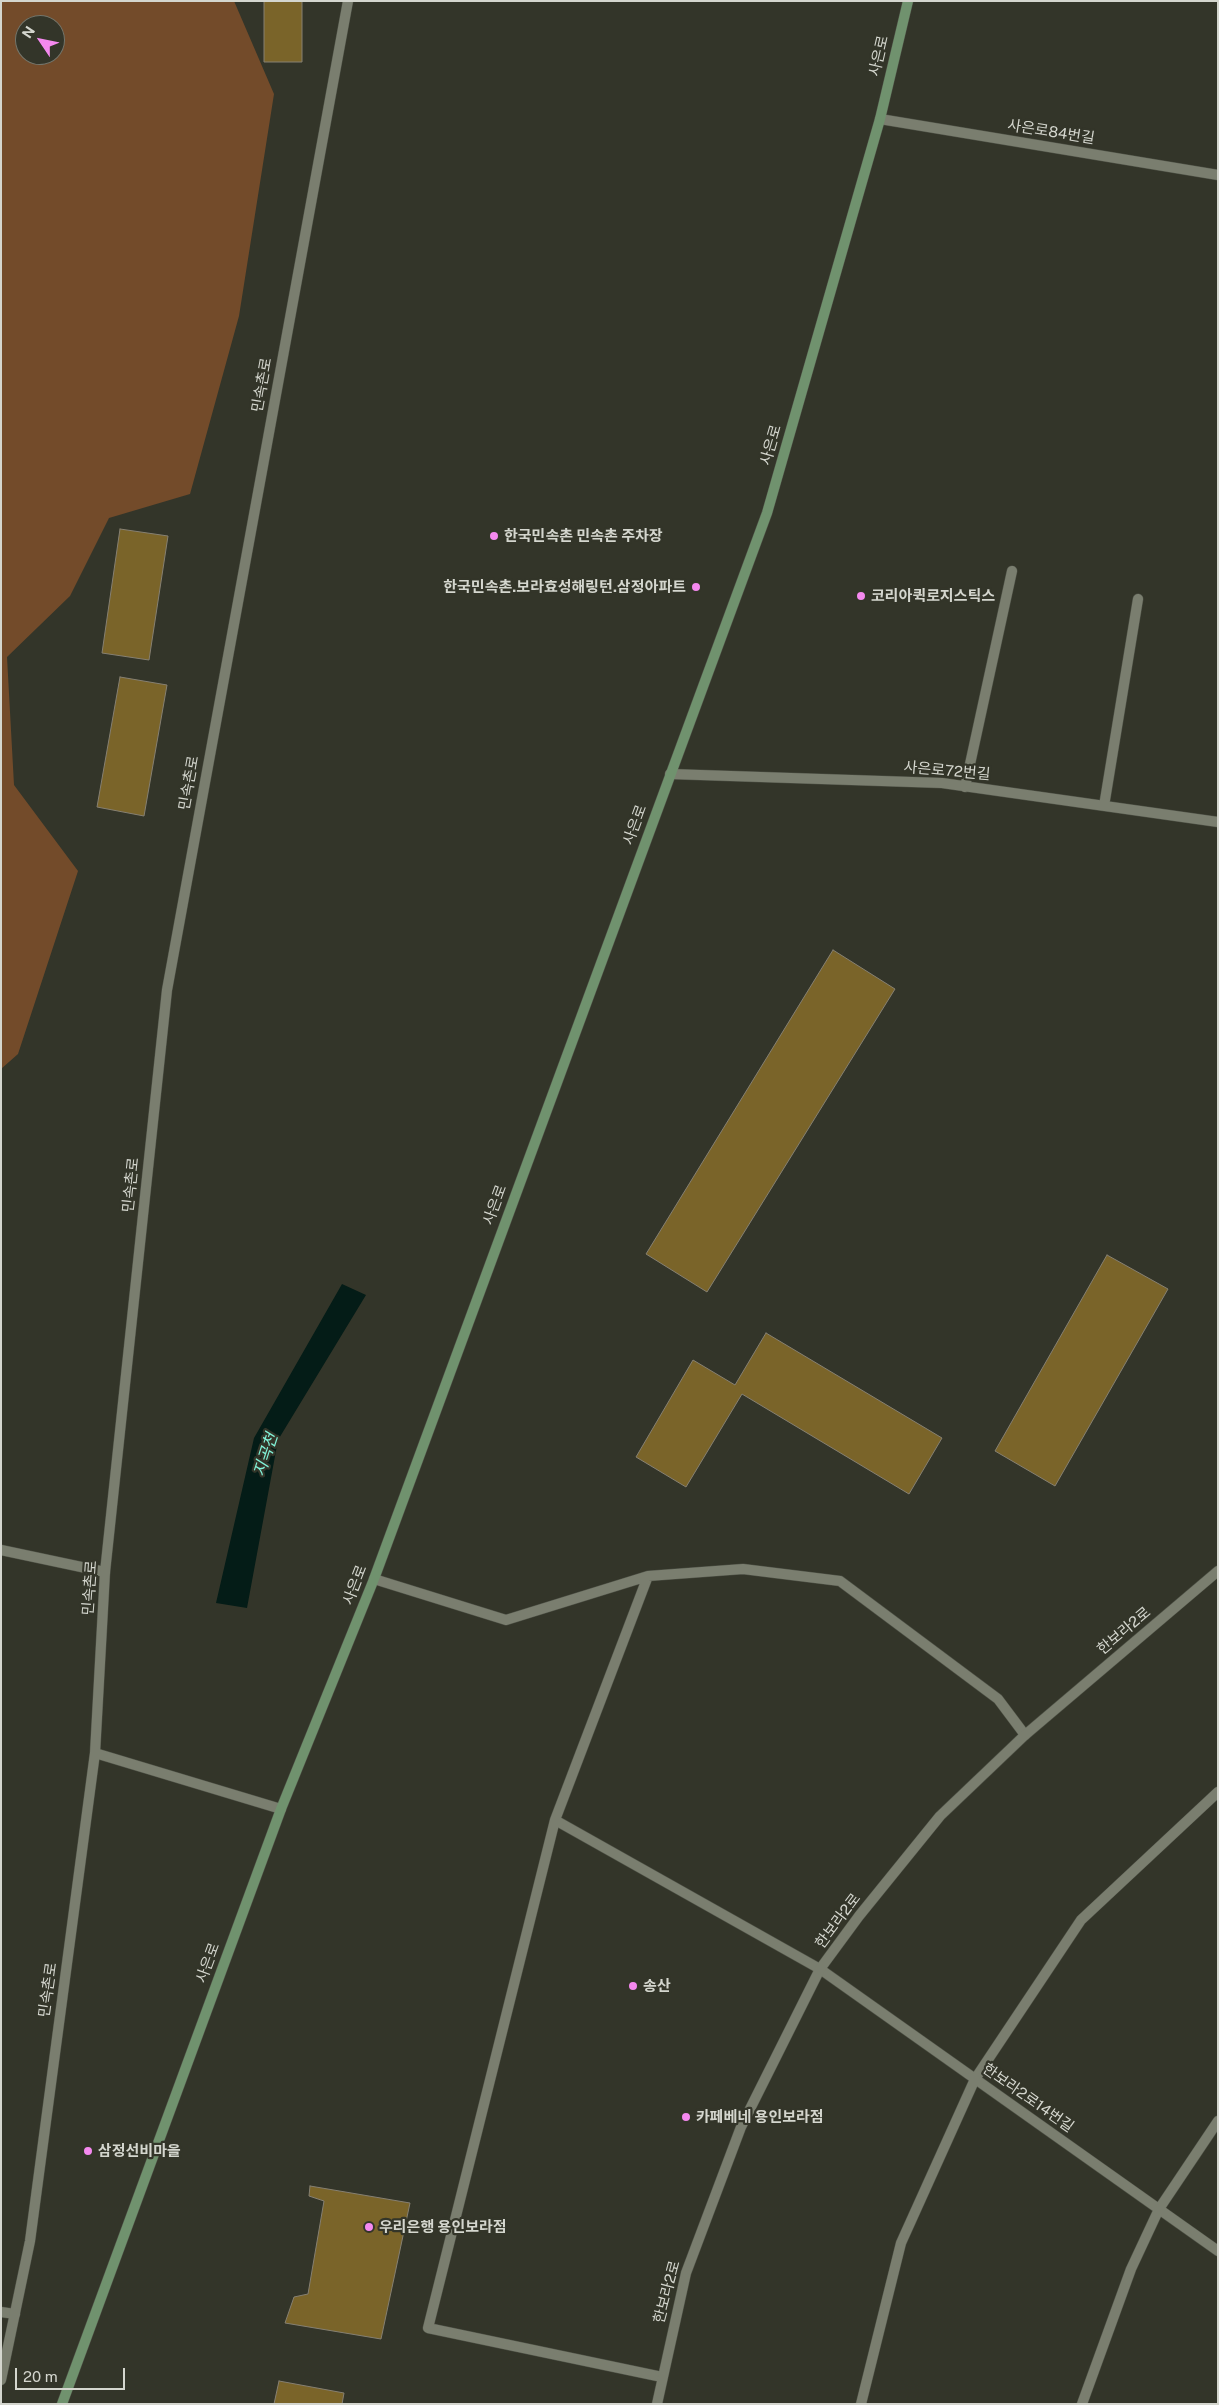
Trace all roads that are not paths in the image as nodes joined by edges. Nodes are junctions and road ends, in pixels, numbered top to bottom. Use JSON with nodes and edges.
{"nodes":[{"id":1,"x":348,"y":1,"type":"edge"},
{"id":2,"x":908,"y":1,"type":"edge"},
{"id":3,"x":880,"y":120,"type":"junction"},
{"id":4,"x":1218,"y":175,"type":"edge"},
{"id":5,"x":1012,"y":570,"type":"dead end"},
{"id":6,"x":1138,"y":599,"type":"dead end"},
{"id":7,"x":670,"y":774,"type":"junction"},
{"id":8,"x":964,"y":787,"type":"junction"},
{"id":9,"x":1104,"y":806,"type":"junction"},
{"id":10,"x":1218,"y":822,"type":"edge"},
{"id":11,"x":1,"y":1550,"type":"edge"},
{"id":12,"x":1218,"y":1571,"type":"edge"},
{"id":13,"x":106,"y":1572,"type":"junction"},
{"id":14,"x":648,"y":1576,"type":"junction"},
{"id":15,"x":374,"y":1579,"type":"junction"},
{"id":16,"x":1025,"y":1735,"type":"junction"},
{"id":17,"x":95,"y":1753,"type":"junction"},
{"id":18,"x":1218,"y":1792,"type":"edge"},
{"id":19,"x":281,"y":1809,"type":"junction"},
{"id":20,"x":555,"y":1820,"type":"junction"},
{"id":21,"x":820,"y":1969,"type":"junction"},
{"id":22,"x":975,"y":2079,"type":"junction"},
{"id":23,"x":1218,"y":2121,"type":"edge"},
{"id":24,"x":1159,"y":2209,"type":"junction"},
{"id":25,"x":1218,"y":2251,"type":"edge"},
{"id":26,"x":1,"y":2312,"type":"edge"},
{"id":27,"x":15,"y":2314,"type":"junction"},
{"id":28,"x":662,"y":2377,"type":"junction"},
{"id":29,"x":1,"y":2380,"type":"edge"},
{"id":30,"x":62,"y":2404,"type":"edge"},
{"id":31,"x":657,"y":2404,"type":"edge"},
{"id":32,"x":861,"y":2404,"type":"edge"},
{"id":33,"x":1082,"y":2404,"type":"edge"}],
"edges":[{"from":1,"to":13,"type":"street","name":"민속촌로"},
{"from":2,"to":3,"type":"main road","name":"사은로"},
{"from":3,"to":4,"type":"street","name":"사은로84번길"},
{"from":3,"to":7,"type":"main road","name":"사은로"},
{"from":5,"to":8,"type":"street"},
{"from":6,"to":9,"type":"street"},
{"from":7,"to":8,"type":"street","name":"사은로72번길"},
{"from":7,"to":15,"type":"main road","name":"사은로"},
{"from":8,"to":9,"type":"street","name":"사은로72번길"},
{"from":9,"to":10,"type":"street","name":"사은로72번길"},
{"from":11,"to":13,"type":"street"},
{"from":12,"to":16,"type":"street","name":"한보라2로"},
{"from":13,"to":17,"type":"street","name":"민속촌로"},
{"from":14,"to":15,"type":"street"},
{"from":14,"to":16,"type":"street"},
{"from":14,"to":20,"type":"street"},
{"from":15,"to":19,"type":"main road","name":"사은로"},
{"from":16,"to":21,"type":"street","name":"한보라2로"},
{"from":17,"to":19,"type":"street"},
{"from":17,"to":27,"type":"street","name":"민속촌로"},
{"from":18,"to":22,"type":"street"},
{"from":19,"to":30,"type":"main road","name":"사은로"},
{"from":20,"to":21,"type":"street","name":"한보라2로14번길"},
{"from":20,"to":28,"type":"street"},
{"from":21,"to":22,"type":"street","name":"한보라2로14번길"},
{"from":21,"to":28,"type":"street","name":"한보라2로"},
{"from":22,"to":24,"type":"street","name":"한보라2로14번길"},
{"from":22,"to":32,"type":"street"},
{"from":23,"to":24,"type":"street"},
{"from":24,"to":25,"type":"street","name":"한보라2로14번길"},
{"from":24,"to":33,"type":"street"},
{"from":26,"to":27,"type":"street"},
{"from":27,"to":29,"type":"street","name":"민속촌로"},
{"from":28,"to":31,"type":"street","name":"한보라2로"}]}
